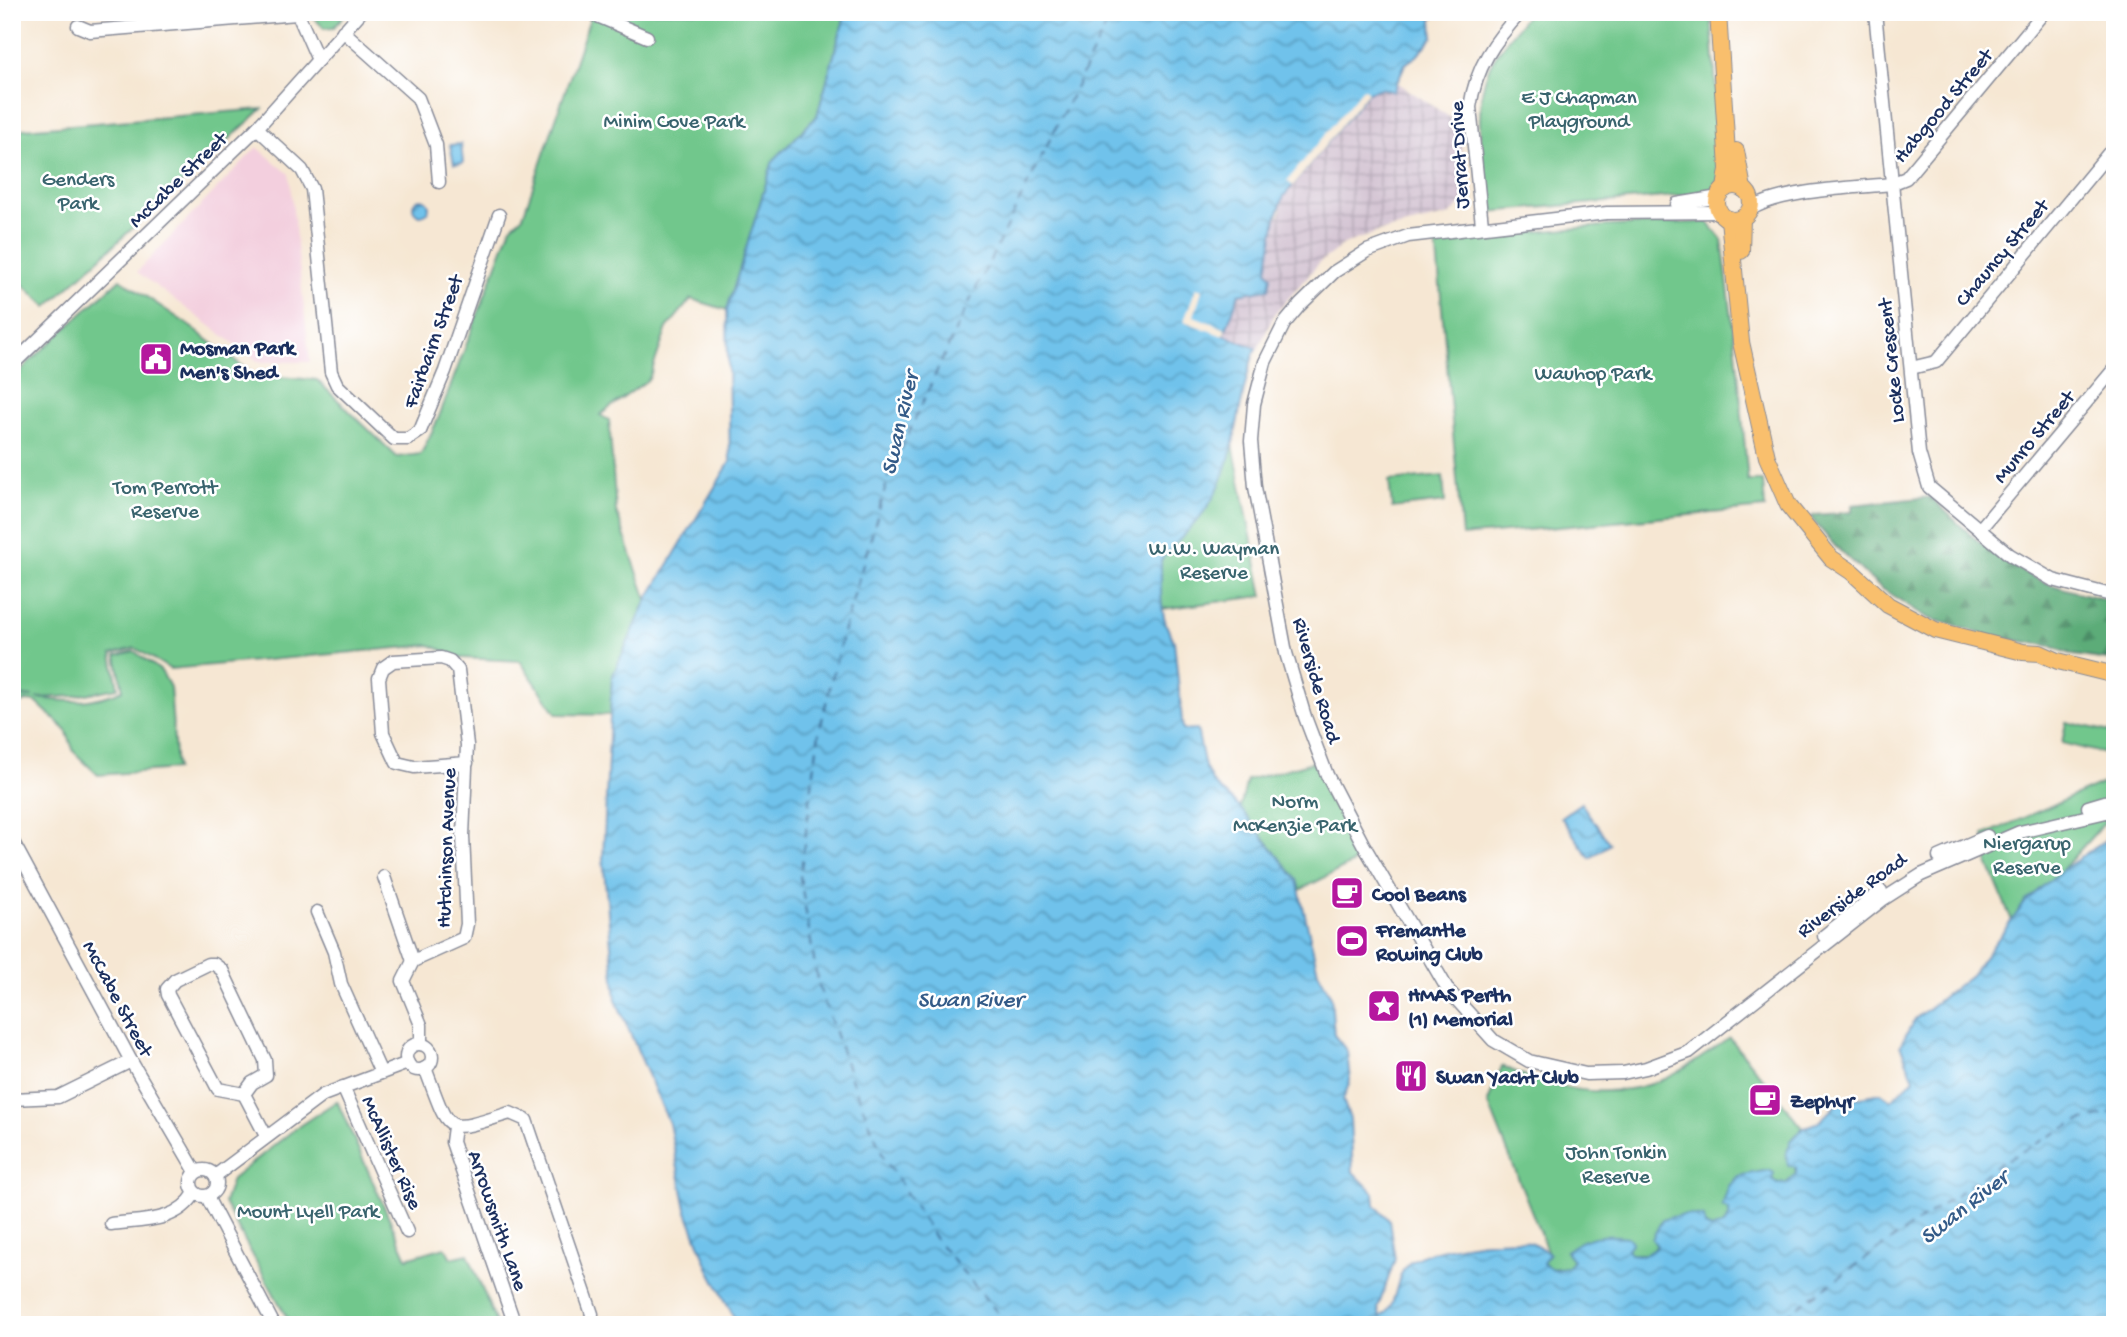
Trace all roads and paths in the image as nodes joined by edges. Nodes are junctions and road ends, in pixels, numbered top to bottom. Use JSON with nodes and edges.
{"nodes":[{"id":1,"x":361,"y":12,"type":"edge"},
{"id":2,"x":588,"y":12,"type":"edge"},
{"id":3,"x":1521,"y":12,"type":"edge"},
{"id":4,"x":1718,"y":12,"type":"edge"},
{"id":5,"x":1727,"y":12,"type":"edge"},
{"id":6,"x":1875,"y":12,"type":"edge"},
{"id":7,"x":2044,"y":12,"type":"edge"},
{"id":8,"x":297,"y":13,"type":"edge"},
{"id":9,"x":78,"y":26,"type":"dead end"},
{"id":10,"x":343,"y":32,"type":"junction"},
{"id":11,"x":308,"y":35,"type":"junction"},
{"id":12,"x":647,"y":37,"type":"dead end"},
{"id":13,"x":330,"y":47,"type":"junction"},
{"id":14,"x":318,"y":60,"type":"junction"},
{"id":15,"x":257,"y":128,"type":"junction"},
{"id":16,"x":2115,"y":150,"type":"edge"},
{"id":17,"x":439,"y":182,"type":"dead end"},
{"id":18,"x":1891,"y":184,"type":"junction"},
{"id":19,"x":1735,"y":204,"type":"junction"},
{"id":20,"x":499,"y":215,"type":"dead end"},
{"id":21,"x":1482,"y":225,"type":"junction"},
{"id":22,"x":12,"y":365,"type":"edge"},
{"id":23,"x":1911,"y":368,"type":"junction"},
{"id":24,"x":2115,"y":368,"type":"edge"},
{"id":25,"x":1980,"y":530,"type":"junction"},
{"id":26,"x":2115,"y":596,"type":"edge"},
{"id":27,"x":2115,"y":669,"type":"edge"},
{"id":28,"x":2115,"y":675,"type":"edge"},
{"id":29,"x":467,"y":763,"type":"junction"},
{"id":30,"x":2115,"y":799,"type":"edge"},
{"id":31,"x":2115,"y":810,"type":"edge"},
{"id":32,"x":12,"y":840,"type":"edge"},
{"id":33,"x":384,"y":877,"type":"dead end"},
{"id":34,"x":317,"y":912,"type":"dead end"},
{"id":35,"x":413,"y":961,"type":"junction"},
{"id":36,"x":421,"y":1044,"type":"junction"},
{"id":37,"x":1677,"y":1055,"type":"junction"},
{"id":38,"x":131,"y":1061,"type":"junction"},
{"id":39,"x":408,"y":1063,"type":"junction"},
{"id":40,"x":425,"y":1069,"type":"junction"},
{"id":41,"x":381,"y":1073,"type":"junction"},
{"id":42,"x":343,"y":1087,"type":"junction"},
{"id":43,"x":244,"y":1094,"type":"junction"},
{"id":44,"x":12,"y":1099,"type":"edge"},
{"id":45,"x":454,"y":1127,"type":"junction"},
{"id":46,"x":266,"y":1136,"type":"junction"},
{"id":47,"x":196,"y":1172,"type":"junction"},
{"id":48,"x":215,"y":1175,"type":"junction"},
{"id":49,"x":201,"y":1195,"type":"junction"},
{"id":50,"x":111,"y":1224,"type":"dead end"},
{"id":51,"x":407,"y":1232,"type":"dead end"},
{"id":52,"x":274,"y":1325,"type":"edge"},
{"id":53,"x":515,"y":1325,"type":"edge"},
{"id":54,"x":590,"y":1325,"type":"edge"}],
"edges":[{"from":1,"to":10,"type":"street","name":"McCabe Street"},
{"from":2,"to":12,"type":"street"},
{"from":3,"to":21,"type":"street","name":"Jerrat Drive"},
{"from":4,"to":19,"type":"main road"},
{"from":5,"to":19,"type":"main road"},
{"from":6,"to":18,"type":"street","name":"Locke Crescent"},
{"from":7,"to":18,"type":"street","name":"Habgood Street"},
{"from":8,"to":9,"type":"street"},
{"from":8,"to":11,"type":"street"},
{"from":10,"to":13,"type":"street","name":"McCabe Street"},
{"from":10,"to":17,"type":"street"},
{"from":11,"to":13,"type":"street"},
{"from":11,"to":14,"type":"street"},
{"from":13,"to":14,"type":"street","name":"McCabe Street"},
{"from":14,"to":15,"type":"street","name":"McCabe Street"},
{"from":15,"to":20,"type":"street","name":"Fairbairn Street"},
{"from":15,"to":22,"type":"street","name":"McCabe Street"},
{"from":16,"to":23,"type":"street","name":"Chauncy Street"},
{"from":18,"to":19,"type":"street","name":"Riverside Road"},
{"from":18,"to":23,"type":"street","name":"Locke Crescent"},
{"from":19,"to":21,"type":"street","name":"Riverside Road"},
{"from":19,"to":27,"type":"main road"},
{"from":19,"to":28,"type":"main road"},
{"from":21,"to":37,"type":"street","name":"Riverside Road"},
{"from":23,"to":25,"type":"street","name":"Locke Crescent"},
{"from":24,"to":25,"type":"street","name":"Munro Street"},
{"from":25,"to":26,"type":"street","name":"Locke Crescent"},
{"from":29,"to":29,"type":"street","name":"Hutchinson Avenue"},
{"from":29,"to":35,"type":"street","name":"Hutchinson Avenue"},
{"from":30,"to":37,"type":"street","name":"Riverside Road"},
{"from":31,"to":37,"type":"street","name":"Riverside Road"},
{"from":32,"to":38,"type":"street","name":"McCabe Street"},
{"from":33,"to":35,"type":"street"},
{"from":34,"to":41,"type":"street"},
{"from":35,"to":36,"type":"street"},
{"from":36,"to":39,"type":"street"},
{"from":36,"to":40,"type":"street"},
{"from":38,"to":44,"type":"street"},
{"from":38,"to":47,"type":"street","name":"McCabe Street"},
{"from":39,"to":40,"type":"street"},
{"from":39,"to":41,"type":"street"},
{"from":40,"to":45,"type":"street"},
{"from":41,"to":42,"type":"street"},
{"from":42,"to":46,"type":"street"},
{"from":42,"to":51,"type":"street","name":"McAllister Rise"},
{"from":43,"to":43,"type":"street"},
{"from":43,"to":46,"type":"street"},
{"from":45,"to":53,"type":"street","name":"Arrowsmith Lane"},
{"from":45,"to":54,"type":"street"},
{"from":46,"to":48,"type":"street"},
{"from":47,"to":48,"type":"street"},
{"from":47,"to":49,"type":"street"},
{"from":48,"to":49,"type":"street"},
{"from":49,"to":50,"type":"street"},
{"from":49,"to":52,"type":"street"}]}
